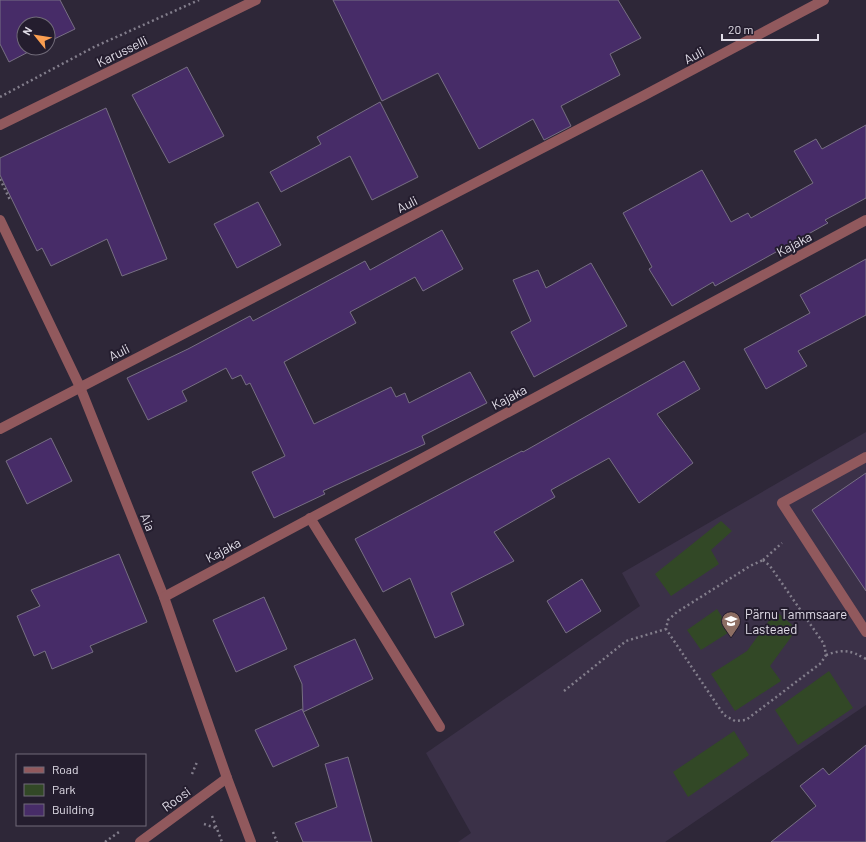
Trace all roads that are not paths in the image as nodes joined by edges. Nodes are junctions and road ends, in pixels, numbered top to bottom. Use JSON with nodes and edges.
{"nodes":[{"id":1,"x":256,"y":0,"type":"edge"},
{"id":2,"x":824,"y":0,"type":"edge"},
{"id":3,"x":0,"y":125,"type":"edge"},
{"id":4,"x":0,"y":220,"type":"edge"},
{"id":5,"x":866,"y":220,"type":"edge"},
{"id":6,"x":80,"y":387,"type":"junction"},
{"id":7,"x":0,"y":429,"type":"edge"},
{"id":8,"x":866,"y":457,"type":"edge"},
{"id":9,"x":310,"y":518,"type":"junction"},
{"id":10,"x":164,"y":597,"type":"junction"},
{"id":11,"x":866,"y":632,"type":"edge"},
{"id":12,"x":440,"y":726,"type":"dead end"},
{"id":13,"x":227,"y":778,"type":"junction"},
{"id":14,"x":140,"y":842,"type":"edge"},
{"id":15,"x":251,"y":842,"type":"edge"}],
"edges":[{"from":1,"to":3,"type":"street","name":"Karusselli"},
{"from":2,"to":6,"type":"street","name":"Auli"},
{"from":4,"to":6,"type":"street","name":"Aia"},
{"from":5,"to":9,"type":"street","name":"Kajaka"},
{"from":6,"to":7,"type":"street","name":"Auli"},
{"from":6,"to":10,"type":"street","name":"Aia"},
{"from":8,"to":11,"type":"street"},
{"from":9,"to":10,"type":"street","name":"Kajaka"},
{"from":9,"to":12,"type":"street"},
{"from":10,"to":13,"type":"street","name":"Aia"},
{"from":13,"to":14,"type":"street","name":"Roosi"},
{"from":13,"to":15,"type":"street","name":"Aia"}]}
